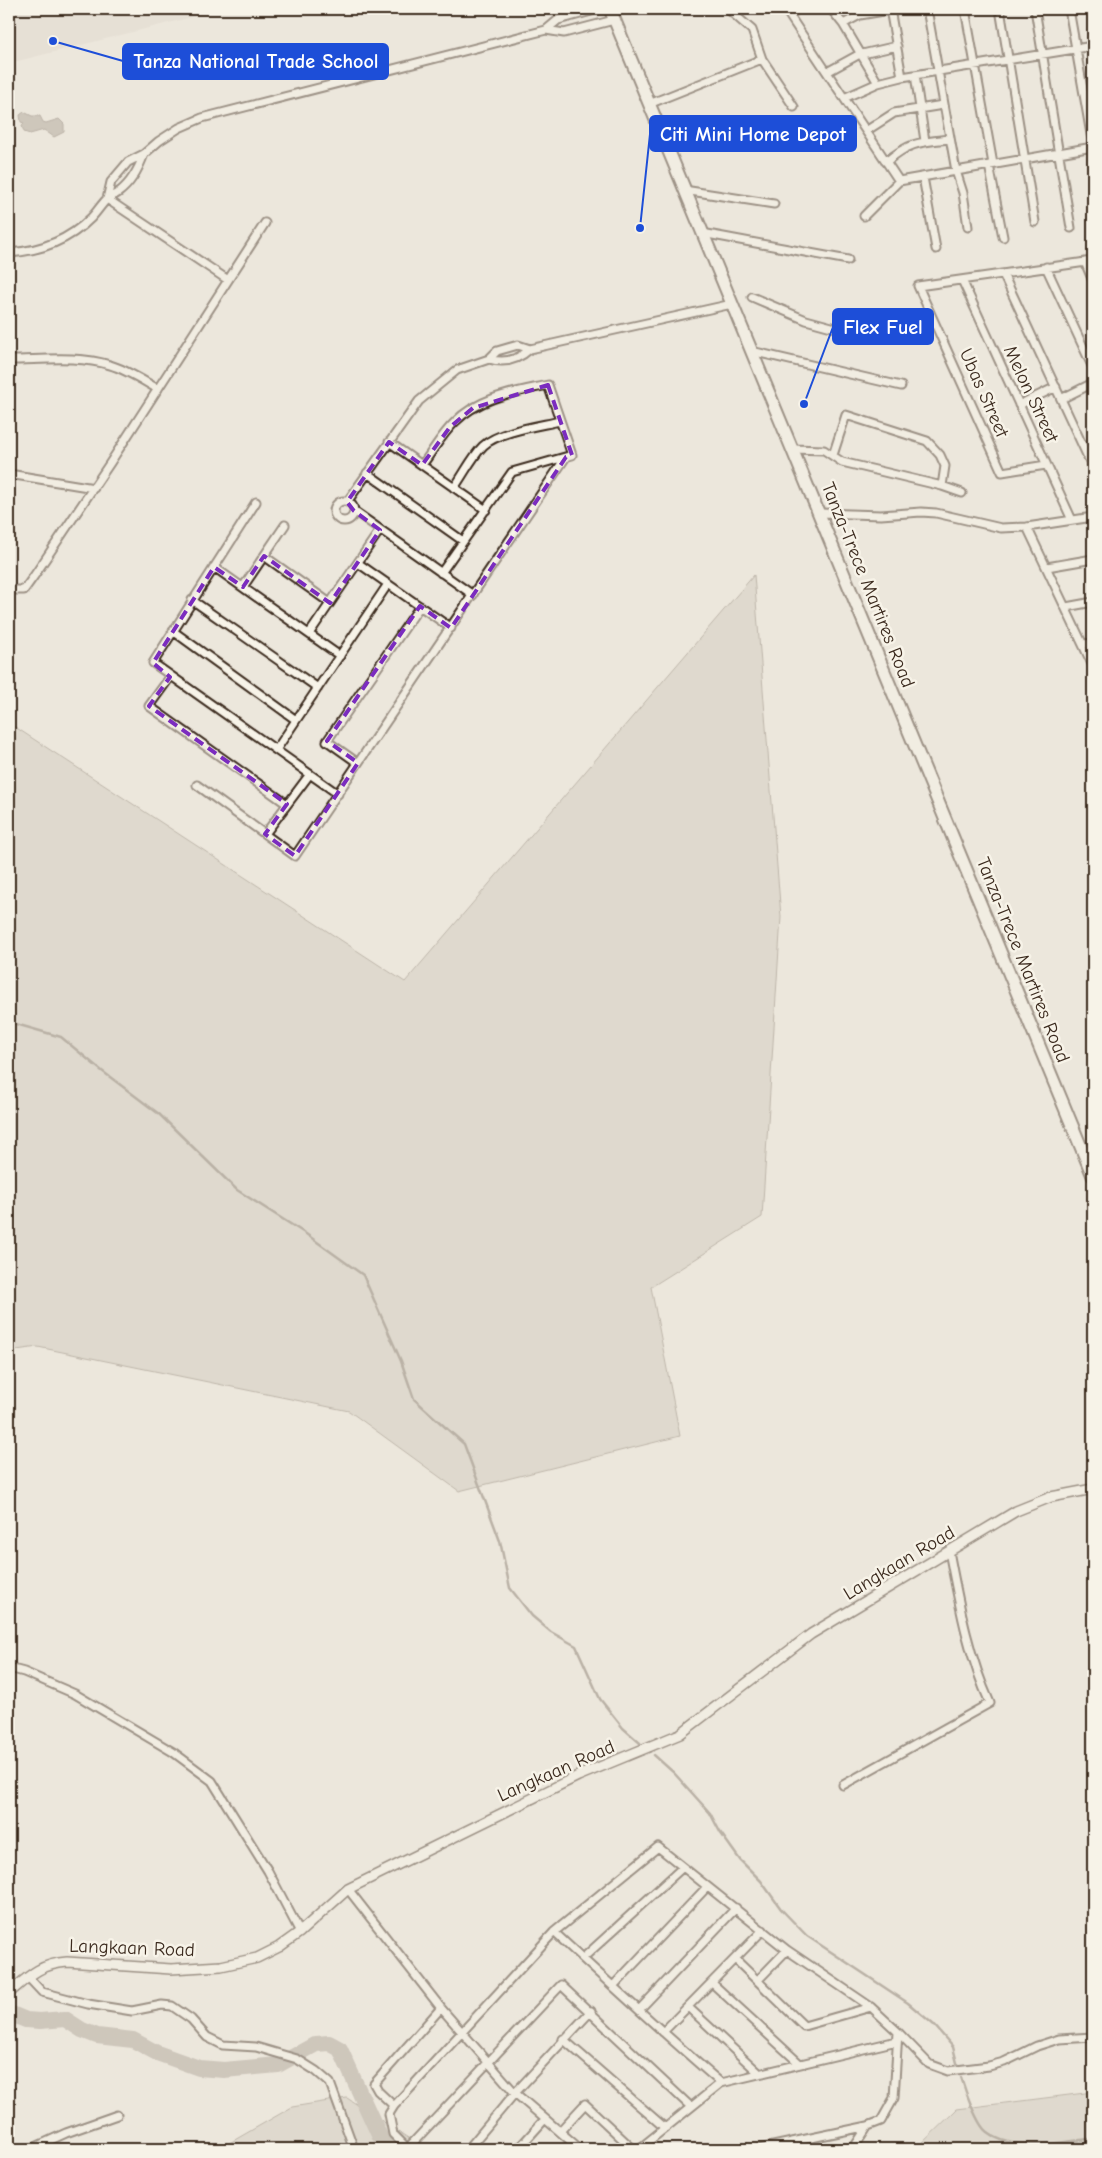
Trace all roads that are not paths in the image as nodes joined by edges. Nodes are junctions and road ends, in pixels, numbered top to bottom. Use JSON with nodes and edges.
{"nodes":[{"id":1,"x":599,"y":9,"type":"edge"},
{"id":2,"x":728,"y":9,"type":"edge"},
{"id":3,"x":798,"y":9,"type":"edge"},
{"id":4,"x":831,"y":9,"type":"edge"},
{"id":5,"x":927,"y":9,"type":"edge"},
{"id":6,"x":965,"y":9,"type":"edge"},
{"id":7,"x":1000,"y":9,"type":"edge"},
{"id":8,"x":1034,"y":9,"type":"edge"},
{"id":9,"x":1069,"y":9,"type":"edge"},
{"id":10,"x":890,"y":10,"type":"edge"},
{"id":11,"x":787,"y":11,"type":"edge"},
{"id":12,"x":612,"y":14,"type":"edge"},
{"id":13,"x":843,"y":24,"type":"junction"},
{"id":14,"x":546,"y":30,"type":"junction"},
{"id":15,"x":897,"y":46,"type":"junction"},
{"id":16,"x":1093,"y":46,"type":"edge"},
{"id":17,"x":1076,"y":49,"type":"junction"},
{"id":18,"x":860,"y":54,"type":"junction"},
{"id":19,"x":1042,"y":54,"type":"junction"},
{"id":20,"x":762,"y":59,"type":"junction"},
{"id":21,"x":1009,"y":60,"type":"junction"},
{"id":22,"x":975,"y":66,"type":"junction"},
{"id":23,"x":937,"y":71,"type":"junction"},
{"id":24,"x":827,"y":72,"type":"junction"},
{"id":25,"x":915,"y":75,"type":"junction"},
{"id":26,"x":902,"y":77,"type":"junction"},
{"id":27,"x":878,"y":83,"type":"junction"},
{"id":28,"x":844,"y":98,"type":"junction"},
{"id":29,"x":649,"y":104,"type":"junction"},
{"id":30,"x":943,"y":105,"type":"junction"},
{"id":31,"x":794,"y":107,"type":"dead end"},
{"id":32,"x":920,"y":108,"type":"junction"},
{"id":33,"x":866,"y":131,"type":"junction"},
{"id":34,"x":950,"y":138,"type":"junction"},
{"id":35,"x":924,"y":141,"type":"junction"},
{"id":36,"x":1093,"y":147,"type":"edge"},
{"id":37,"x":1059,"y":153,"type":"junction"},
{"id":38,"x":144,"y":154,"type":"junction"},
{"id":39,"x":1026,"y":159,"type":"junction"},
{"id":40,"x":886,"y":162,"type":"junction"},
{"id":41,"x":991,"y":165,"type":"junction"},
{"id":42,"x":956,"y":171,"type":"junction"},
{"id":43,"x":923,"y":177,"type":"junction"},
{"id":44,"x":899,"y":181,"type":"junction"},
{"id":45,"x":684,"y":190,"type":"junction"},
{"id":46,"x":107,"y":199,"type":"junction"},
{"id":47,"x":774,"y":204,"type":"dead end"},
{"id":48,"x":864,"y":216,"type":"dead end"},
{"id":49,"x":1035,"y":222,"type":"dead end"},
{"id":50,"x":265,"y":223,"type":"dead end"},
{"id":51,"x":968,"y":227,"type":"dead end"},
{"id":52,"x":1071,"y":228,"type":"dead end"},
{"id":53,"x":702,"y":233,"type":"junction"},
{"id":54,"x":1003,"y":237,"type":"dead end"},
{"id":55,"x":936,"y":249,"type":"dead end"},
{"id":56,"x":9,"y":253,"type":"edge"},
{"id":57,"x":848,"y":260,"type":"dead end"},
{"id":58,"x":1093,"y":261,"type":"edge"},
{"id":59,"x":1085,"y":262,"type":"junction"},
{"id":60,"x":1046,"y":267,"type":"junction"},
{"id":61,"x":1003,"y":274,"type":"junction"},
{"id":62,"x":228,"y":280,"type":"junction"},
{"id":63,"x":962,"y":280,"type":"junction"},
{"id":64,"x":1093,"y":281,"type":"edge"},
{"id":65,"x":752,"y":297,"type":"dead end"},
{"id":66,"x":732,"y":304,"type":"junction"},
{"id":67,"x":850,"y":332,"type":"dead end"},
{"id":68,"x":530,"y":349,"type":"junction"},
{"id":69,"x":751,"y":351,"type":"junction"},
{"id":70,"x":489,"y":359,"type":"junction"},
{"id":71,"x":9,"y":360,"type":"edge"},
{"id":72,"x":1093,"y":368,"type":"edge"},
{"id":73,"x":1093,"y":383,"type":"edge"},
{"id":74,"x":901,"y":386,"type":"dead end"},
{"id":75,"x":1056,"y":388,"type":"junction"},
{"id":76,"x":158,"y":389,"type":"junction"},
{"id":77,"x":1061,"y":399,"type":"junction"},
{"id":78,"x":1019,"y":405,"type":"junction"},
{"id":79,"x":560,"y":421,"type":"junction"},
{"id":80,"x":389,"y":442,"type":"junction"},
{"id":81,"x":792,"y":449,"type":"junction"},
{"id":82,"x":833,"y":455,"type":"junction"},
{"id":83,"x":566,"y":457,"type":"junction"},
{"id":84,"x":422,"y":465,"type":"junction"},
{"id":85,"x":1046,"y":466,"type":"junction"},
{"id":86,"x":1093,"y":468,"type":"edge"},
{"id":87,"x":368,"y":473,"type":"junction"},
{"id":88,"x":9,"y":474,"type":"edge"},
{"id":89,"x":942,"y":486,"type":"junction"},
{"id":90,"x":94,"y":488,"type":"junction"},
{"id":91,"x":454,"y":488,"type":"junction"},
{"id":92,"x":962,"y":493,"type":"dead end"},
{"id":93,"x":256,"y":502,"type":"dead end"},
{"id":94,"x":347,"y":502,"type":"junction"},
{"id":95,"x":486,"y":510,"type":"junction"},
{"id":96,"x":354,"y":512,"type":"junction"},
{"id":97,"x":820,"y":513,"type":"junction"},
{"id":98,"x":1093,"y":517,"type":"edge"},
{"id":99,"x":1072,"y":520,"type":"junction"},
{"id":100,"x":285,"y":525,"type":"dead end"},
{"id":101,"x":1028,"y":527,"type":"junction"},
{"id":102,"x":380,"y":530,"type":"junction"},
{"id":103,"x":463,"y":541,"type":"junction"},
{"id":104,"x":264,"y":556,"type":"junction"},
{"id":105,"x":1093,"y":559,"type":"edge"},
{"id":106,"x":358,"y":563,"type":"junction"},
{"id":107,"x":1047,"y":566,"type":"junction"},
{"id":108,"x":214,"y":567,"type":"junction"},
{"id":109,"x":441,"y":573,"type":"junction"},
{"id":110,"x":388,"y":584,"type":"junction"},
{"id":111,"x":243,"y":587,"type":"junction"},
{"id":112,"x":9,"y":590,"type":"edge"},
{"id":113,"x":473,"y":595,"type":"junction"},
{"id":114,"x":192,"y":600,"type":"junction"},
{"id":115,"x":1093,"y":602,"type":"edge"},
{"id":116,"x":330,"y":603,"type":"junction"},
{"id":117,"x":420,"y":606,"type":"junction"},
{"id":118,"x":1066,"y":607,"type":"junction"},
{"id":119,"x":451,"y":628,"type":"junction"},
{"id":120,"x":173,"y":631,"type":"junction"},
{"id":121,"x":309,"y":634,"type":"junction"},
{"id":122,"x":1093,"y":643,"type":"edge"},
{"id":123,"x":1084,"y":644,"type":"junction"},
{"id":124,"x":340,"y":656,"type":"junction"},
{"id":125,"x":1093,"y":666,"type":"edge"},
{"id":126,"x":170,"y":676,"type":"junction"},
{"id":127,"x":318,"y":688,"type":"junction"},
{"id":128,"x":296,"y":720,"type":"junction"},
{"id":129,"x":276,"y":750,"type":"junction"},
{"id":130,"x":358,"y":764,"type":"junction"},
{"id":131,"x":310,"y":774,"type":"junction"},
{"id":132,"x":197,"y":785,"type":"dead end"},
{"id":133,"x":338,"y":794,"type":"junction"},
{"id":134,"x":287,"y":804,"type":"junction"},
{"id":135,"x":265,"y":834,"type":"junction"},
{"id":136,"x":1093,"y":1176,"type":"edge"},
{"id":137,"x":1093,"y":1489,"type":"edge"},
{"id":138,"x":949,"y":1551,"type":"junction"},
{"id":139,"x":9,"y":1668,"type":"edge"},
{"id":140,"x":843,"y":1785,"type":"dead end"},
{"id":141,"x":683,"y":1866,"type":"junction"},
{"id":142,"x":707,"y":1887,"type":"junction"},
{"id":143,"x":348,"y":1889,"type":"junction"},
{"id":144,"x":736,"y":1908,"type":"junction"},
{"id":145,"x":763,"y":1930,"type":"junction"},
{"id":146,"x":300,"y":1932,"type":"junction"},
{"id":147,"x":554,"y":1932,"type":"junction"},
{"id":148,"x":788,"y":1950,"type":"junction"},
{"id":149,"x":583,"y":1958,"type":"junction"},
{"id":150,"x":735,"y":1959,"type":"junction"},
{"id":151,"x":28,"y":1977,"type":"junction"},
{"id":152,"x":758,"y":1980,"type":"junction"},
{"id":153,"x":712,"y":1983,"type":"junction"},
{"id":154,"x":614,"y":1985,"type":"junction"},
{"id":155,"x":9,"y":1993,"type":"edge"},
{"id":156,"x":688,"y":2007,"type":"junction"},
{"id":157,"x":871,"y":2007,"type":"junction"},
{"id":158,"x":441,"y":2008,"type":"junction"},
{"id":159,"x":639,"y":2010,"type":"junction"},
{"id":160,"x":591,"y":2011,"type":"junction"},
{"id":161,"x":463,"y":2031,"type":"junction"},
{"id":162,"x":663,"y":2032,"type":"junction"},
{"id":163,"x":898,"y":2032,"type":"junction"},
{"id":164,"x":1093,"y":2037,"type":"edge"},
{"id":165,"x":563,"y":2039,"type":"junction"},
{"id":166,"x":897,"y":2041,"type":"junction"},
{"id":167,"x":489,"y":2063,"type":"junction"},
{"id":168,"x":799,"y":2063,"type":"junction"},
{"id":169,"x":759,"y":2073,"type":"junction"},
{"id":170,"x":721,"y":2083,"type":"junction"},
{"id":171,"x":515,"y":2093,"type":"junction"},
{"id":172,"x":394,"y":2106,"type":"junction"},
{"id":173,"x":690,"y":2106,"type":"junction"},
{"id":174,"x":117,"y":2115,"type":"dead end"},
{"id":175,"x":546,"y":2119,"type":"junction"},
{"id":176,"x":868,"y":2126,"type":"junction"},
{"id":177,"x":665,"y":2128,"type":"junction"},
{"id":178,"x":560,"y":2131,"type":"junction"},
{"id":179,"x":572,"y":2143,"type":"junction"},
{"id":180,"x":31,"y":2149,"type":"edge"},
{"id":181,"x":354,"y":2149,"type":"edge"},
{"id":182,"x":408,"y":2149,"type":"edge"},
{"id":183,"x":468,"y":2149,"type":"edge"},
{"id":184,"x":518,"y":2149,"type":"edge"},
{"id":185,"x":566,"y":2149,"type":"edge"},
{"id":186,"x":580,"y":2149,"type":"edge"},
{"id":187,"x":633,"y":2149,"type":"edge"},
{"id":188,"x":639,"y":2149,"type":"edge"},
{"id":189,"x":759,"y":2149,"type":"edge"},
{"id":190,"x":853,"y":2149,"type":"edge"}],
"edges":[{"from":1,"to":14,"type":"street"},
{"from":2,"to":20,"type":"street"},
{"from":3,"to":11,"type":"street"},
{"from":4,"to":13,"type":"street"},
{"from":5,"to":23,"type":"street"},
{"from":6,"to":22,"type":"street"},
{"from":7,"to":21,"type":"street"},
{"from":8,"to":19,"type":"street"},
{"from":9,"to":17,"type":"street"},
{"from":10,"to":13,"type":"street"},
{"from":10,"to":15,"type":"street"},
{"from":11,"to":24,"type":"street"},
{"from":12,"to":14,"type":"street"},
{"from":12,"to":29,"type":"main road","name":"Tanza-Trece Martires Road"},
{"from":13,"to":18,"type":"street"},
{"from":14,"to":38,"type":"street"},
{"from":15,"to":18,"type":"street"},
{"from":15,"to":26,"type":"street"},
{"from":16,"to":17,"type":"street"},
{"from":17,"to":19,"type":"street"},
{"from":17,"to":36,"type":"street"},
{"from":18,"to":24,"type":"street"},
{"from":18,"to":27,"type":"street"},
{"from":19,"to":21,"type":"street"},
{"from":19,"to":37,"type":"street"},
{"from":20,"to":29,"type":"street"},
{"from":20,"to":31,"type":"street"},
{"from":21,"to":22,"type":"street"},
{"from":21,"to":39,"type":"street"},
{"from":22,"to":23,"type":"street"},
{"from":22,"to":41,"type":"street"},
{"from":23,"to":25,"type":"street"},
{"from":23,"to":30,"type":"street"},
{"from":24,"to":28,"type":"street"},
{"from":25,"to":26,"type":"street"},
{"from":25,"to":32,"type":"street"},
{"from":26,"to":27,"type":"street"},
{"from":27,"to":28,"type":"street"},
{"from":28,"to":33,"type":"street"},
{"from":29,"to":45,"type":"main road","name":"Tanza-Trece Martires Road"},
{"from":30,"to":32,"type":"street"},
{"from":30,"to":34,"type":"street"},
{"from":32,"to":33,"type":"street"},
{"from":32,"to":35,"type":"street"},
{"from":33,"to":40,"type":"street"},
{"from":34,"to":35,"type":"street"},
{"from":34,"to":42,"type":"street"},
{"from":35,"to":40,"type":"street"},
{"from":36,"to":37,"type":"street"},
{"from":37,"to":39,"type":"street"},
{"from":37,"to":52,"type":"street"},
{"from":38,"to":46,"type":"street"},
{"from":38,"to":46,"type":"street"},
{"from":39,"to":41,"type":"street"},
{"from":39,"to":49,"type":"street"},
{"from":40,"to":44,"type":"street"},
{"from":41,"to":42,"type":"street"},
{"from":41,"to":54,"type":"street"},
{"from":42,"to":43,"type":"street"},
{"from":42,"to":51,"type":"street"},
{"from":43,"to":44,"type":"street"},
{"from":43,"to":55,"type":"street"},
{"from":44,"to":48,"type":"street"},
{"from":45,"to":47,"type":"street"},
{"from":45,"to":53,"type":"main road","name":"Tanza-Trece Martires Road"},
{"from":46,"to":56,"type":"street"},
{"from":46,"to":62,"type":"street"},
{"from":50,"to":62,"type":"street"},
{"from":53,"to":57,"type":"street"},
{"from":53,"to":66,"type":"main road","name":"Tanza-Trece Martires Road"},
{"from":58,"to":59,"type":"street"},
{"from":59,"to":60,"type":"street"},
{"from":59,"to":64,"type":"street"},
{"from":60,"to":61,"type":"street"},
{"from":60,"to":72,"type":"street"},
{"from":61,"to":63,"type":"street"},
{"from":61,"to":75,"type":"street"},
{"from":62,"to":76,"type":"street"},
{"from":63,"to":78,"type":"street","name":"Melon Street"},
{"from":63,"to":85,"type":"street","name":"Ubas Street"},
{"from":65,"to":67,"type":"street"},
{"from":66,"to":68,"type":"street"},
{"from":66,"to":69,"type":"main road","name":"Tanza-Trece Martires Road"},
{"from":68,"to":70,"type":"street"},
{"from":68,"to":70,"type":"street"},
{"from":69,"to":74,"type":"street"},
{"from":69,"to":81,"type":"main road","name":"Tanza-Trece Martires Road"},
{"from":70,"to":80,"type":"street"},
{"from":71,"to":76,"type":"street"},
{"from":73,"to":77,"type":"street"},
{"from":75,"to":77,"type":"street"},
{"from":75,"to":78,"type":"street"},
{"from":76,"to":90,"type":"street"},
{"from":77,"to":86,"type":"street"},
{"from":78,"to":85,"type":"street","name":"Melon Street"},
{"from":79,"to":83,"type":"street"},
{"from":79,"to":84,"type":"street"},
{"from":79,"to":91,"type":"street"},
{"from":80,"to":84,"type":"street"},
{"from":80,"to":87,"type":"street"},
{"from":81,"to":82,"type":"street"},
{"from":81,"to":97,"type":"main road","name":"Tanza-Trece Martires Road"},
{"from":82,"to":89,"type":"street"},
{"from":82,"to":89,"type":"street"},
{"from":83,"to":95,"type":"street"},
{"from":83,"to":113,"type":"street"},
{"from":84,"to":91,"type":"street"},
{"from":85,"to":99,"type":"street","name":"Melon Street"},
{"from":87,"to":94,"type":"street"},
{"from":87,"to":103,"type":"street"},
{"from":88,"to":90,"type":"street"},
{"from":89,"to":92,"type":"street"},
{"from":90,"to":112,"type":"street"},
{"from":91,"to":95,"type":"street"},
{"from":93,"to":108,"type":"street"},
{"from":94,"to":96,"type":"street"},
{"from":94,"to":96,"type":"street"},
{"from":95,"to":103,"type":"street"},
{"from":96,"to":102,"type":"street"},
{"from":97,"to":101,"type":"street"},
{"from":97,"to":136,"type":"main road","name":"Tanza-Trece Martires Road"},
{"from":98,"to":99,"type":"street"},
{"from":99,"to":101,"type":"street"},
{"from":100,"to":104,"type":"street"},
{"from":101,"to":107,"type":"street"},
{"from":102,"to":106,"type":"street"},
{"from":102,"to":109,"type":"street"},
{"from":103,"to":109,"type":"street"},
{"from":104,"to":111,"type":"street"},
{"from":104,"to":116,"type":"street"},
{"from":105,"to":107,"type":"street"},
{"from":106,"to":110,"type":"street"},
{"from":106,"to":116,"type":"street"},
{"from":107,"to":118,"type":"street"},
{"from":108,"to":111,"type":"street"},
{"from":108,"to":114,"type":"street"},
{"from":109,"to":113,"type":"street"},
{"from":110,"to":117,"type":"street"},
{"from":110,"to":124,"type":"street"},
{"from":111,"to":121,"type":"street"},
{"from":113,"to":119,"type":"street"},
{"from":114,"to":120,"type":"street"},
{"from":114,"to":127,"type":"street"},
{"from":115,"to":118,"type":"street"},
{"from":116,"to":121,"type":"street"},
{"from":117,"to":119,"type":"street"},
{"from":117,"to":130,"type":"street"},
{"from":118,"to":123,"type":"street"},
{"from":119,"to":130,"type":"street"},
{"from":120,"to":126,"type":"street"},
{"from":120,"to":128,"type":"street"},
{"from":121,"to":124,"type":"street"},
{"from":122,"to":123,"type":"street"},
{"from":123,"to":125,"type":"street"},
{"from":124,"to":127,"type":"street"},
{"from":126,"to":129,"type":"street"},
{"from":126,"to":134,"type":"street"},
{"from":127,"to":128,"type":"street"},
{"from":128,"to":129,"type":"street"},
{"from":129,"to":131,"type":"street"},
{"from":130,"to":133,"type":"street"},
{"from":131,"to":133,"type":"street"},
{"from":131,"to":134,"type":"street"},
{"from":132,"to":135,"type":"street"},
{"from":133,"to":135,"type":"street"},
{"from":134,"to":135,"type":"street"},
{"from":137,"to":138,"type":"street","name":"Langkaan Road"},
{"from":138,"to":140,"type":"street"},
{"from":138,"to":143,"type":"street","name":"Langkaan Road"},
{"from":139,"to":146,"type":"street"},
{"from":141,"to":142,"type":"street"},
{"from":141,"to":147,"type":"street"},
{"from":141,"to":149,"type":"street"},
{"from":142,"to":144,"type":"street"},
{"from":142,"to":154,"type":"street"},
{"from":143,"to":146,"type":"street","name":"Langkaan Road"},
{"from":143,"to":158,"type":"street"},
{"from":144,"to":145,"type":"street"},
{"from":144,"to":159,"type":"street"},
{"from":145,"to":148,"type":"street"},
{"from":145,"to":150,"type":"street"},
{"from":146,"to":151,"type":"street","name":"Langkaan Road"},
{"from":147,"to":149,"type":"street"},
{"from":147,"to":161,"type":"street"},
{"from":148,"to":152,"type":"street"},
{"from":148,"to":157,"type":"street"},
{"from":149,"to":154,"type":"street"},
{"from":150,"to":152,"type":"street"},
{"from":150,"to":153,"type":"street"},
{"from":151,"to":155,"type":"street","name":"Langkaan Road"},
{"from":151,"to":181,"type":"street"},
{"from":152,"to":157,"type":"street"},
{"from":153,"to":156,"type":"street"},
{"from":153,"to":168,"type":"street"},
{"from":154,"to":159,"type":"street"},
{"from":156,"to":162,"type":"street"},
{"from":156,"to":169,"type":"street"},
{"from":157,"to":163,"type":"street"},
{"from":158,"to":161,"type":"street"},
{"from":158,"to":172,"type":"street"},
{"from":159,"to":162,"type":"street"},
{"from":160,"to":165,"type":"street"},
{"from":160,"to":167,"type":"street"},
{"from":160,"to":173,"type":"street"},
{"from":161,"to":167,"type":"street"},
{"from":161,"to":172,"type":"street"},
{"from":162,"to":170,"type":"street"},
{"from":163,"to":164,"type":"street"},
{"from":163,"to":166,"type":"street"},
{"from":165,"to":171,"type":"street"},
{"from":165,"to":177,"type":"street"},
{"from":166,"to":168,"type":"street"},
{"from":166,"to":176,"type":"street"},
{"from":167,"to":171,"type":"street"},
{"from":167,"to":182,"type":"street"},
{"from":168,"to":169,"type":"street"},
{"from":169,"to":170,"type":"street"},
{"from":170,"to":173,"type":"street"},
{"from":171,"to":175,"type":"street"},
{"from":171,"to":183,"type":"street"},
{"from":172,"to":182,"type":"street"},
{"from":173,"to":177,"type":"street"},
{"from":174,"to":180,"type":"street"},
{"from":175,"to":178,"type":"street"},
{"from":175,"to":184,"type":"street"},
{"from":176,"to":189,"type":"street"},
{"from":176,"to":190,"type":"street"},
{"from":177,"to":188,"type":"street"},
{"from":178,"to":179,"type":"street"},
{"from":178,"to":187,"type":"street"},
{"from":179,"to":185,"type":"street"},
{"from":179,"to":186,"type":"street"}]}
